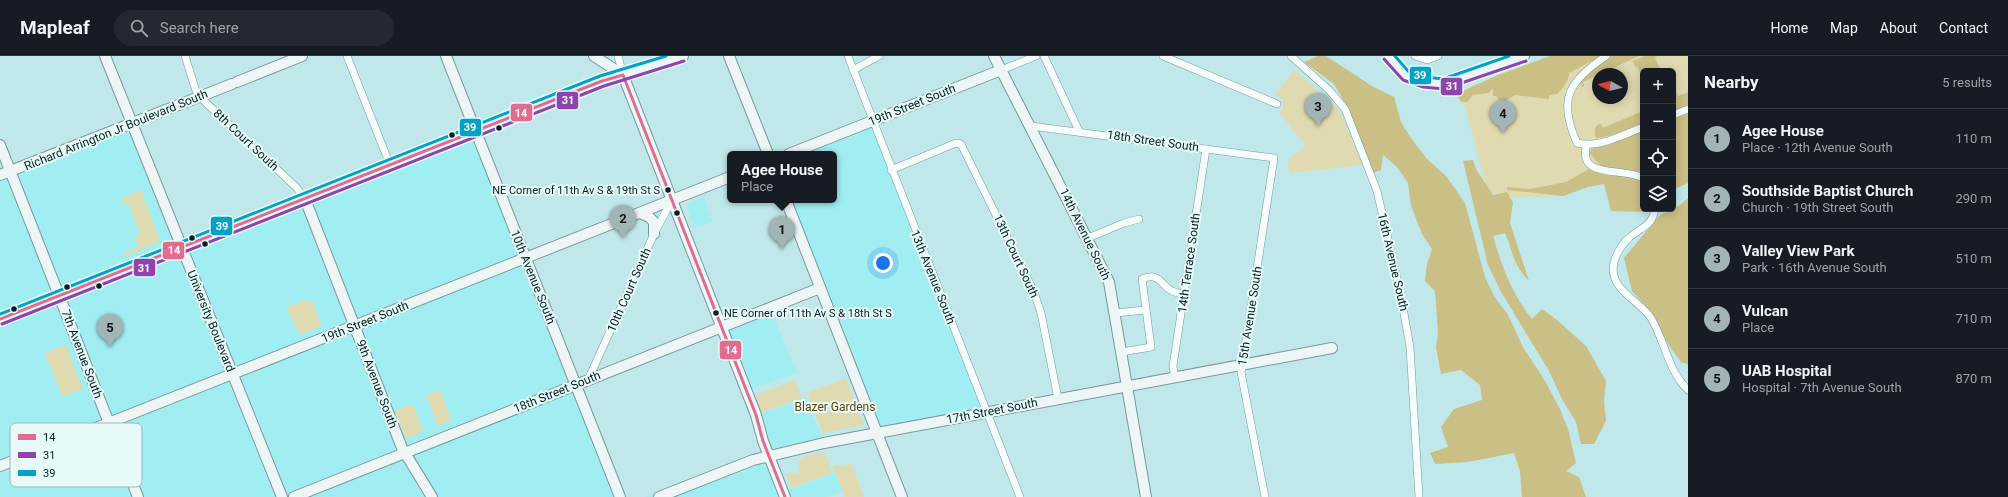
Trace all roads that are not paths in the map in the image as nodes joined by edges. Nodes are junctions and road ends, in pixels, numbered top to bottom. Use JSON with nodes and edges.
{"nodes":[{"id":1,"x":105,"y":56,"type":"edge"},
{"id":2,"x":185,"y":56,"type":"edge"},
{"id":3,"x":300,"y":56,"type":"edge"},
{"id":4,"x":347,"y":56,"type":"edge"},
{"id":5,"x":446,"y":56,"type":"edge"},
{"id":6,"x":594,"y":56,"type":"edge"},
{"id":7,"x":618,"y":56,"type":"edge"},
{"id":8,"x":683,"y":56,"type":"edge"},
{"id":9,"x":729,"y":56,"type":"edge"},
{"id":10,"x":848,"y":56,"type":"edge"},
{"id":11,"x":879,"y":56,"type":"edge"},
{"id":12,"x":994,"y":56,"type":"edge"},
{"id":13,"x":1036,"y":56,"type":"edge"},
{"id":14,"x":1044,"y":56,"type":"edge"},
{"id":15,"x":1163,"y":56,"type":"edge"},
{"id":16,"x":1291,"y":56,"type":"edge"},
{"id":17,"x":1388,"y":56,"type":"edge"},
{"id":18,"x":1415,"y":56,"type":"edge"},
{"id":19,"x":1438,"y":56,"type":"edge"},
{"id":20,"x":1524,"y":56,"type":"edge"},
{"id":21,"x":1606,"y":56,"type":"edge"},
{"id":22,"x":853,"y":70,"type":"junction"},
{"id":23,"x":1001,"y":70,"type":"junction"},
{"id":24,"x":623,"y":75,"type":"junction"},
{"id":25,"x":200,"y":96,"type":"junction"},
{"id":26,"x":1277,"y":104,"type":"dead end"},
{"id":27,"x":1688,"y":109,"type":"edge"},
{"id":28,"x":1676,"y":114,"type":"edge"},
{"id":29,"x":872,"y":121,"type":"junction"},
{"id":30,"x":131,"y":124,"type":"junction"},
{"id":31,"x":1031,"y":126,"type":"junction"},
{"id":32,"x":1640,"y":128,"type":"edge"},
{"id":33,"x":1079,"y":131,"type":"junction"},
{"id":34,"x":476,"y":132,"type":"junction"},
{"id":35,"x":1587,"y":144,"type":"junction"},
{"id":36,"x":0,"y":145,"type":"edge"},
{"id":37,"x":1206,"y":149,"type":"junction"},
{"id":38,"x":767,"y":151,"type":"edge"},
{"id":39,"x":797,"y":151,"type":"edge"},
{"id":40,"x":1274,"y":158,"type":"joint"},
{"id":41,"x":390,"y":165,"type":"junction"},
{"id":42,"x":891,"y":170,"type":"junction"},
{"id":43,"x":11,"y":172,"type":"junction"},
{"id":44,"x":0,"y":175,"type":"edge"},
{"id":45,"x":1640,"y":176,"type":"edge"},
{"id":46,"x":727,"y":178,"type":"edge"},
{"id":47,"x":305,"y":199,"type":"junction"},
{"id":48,"x":672,"y":200,"type":"junction"},
{"id":49,"x":787,"y":203,"type":"edge"},
{"id":50,"x":1655,"y":212,"type":"edge"},
{"id":51,"x":640,"y":213,"type":"junction"},
{"id":52,"x":1139,"y":219,"type":"dead end"},
{"id":53,"x":654,"y":234,"type":"junction"},
{"id":54,"x":1088,"y":238,"type":"junction"},
{"id":55,"x":181,"y":248,"type":"junction"},
{"id":56,"x":525,"y":258,"type":"junction"},
{"id":57,"x":820,"y":288,"type":"junction"},
{"id":58,"x":1184,"y":294,"type":"junction"},
{"id":59,"x":60,"y":296,"type":"junction"},
{"id":60,"x":1145,"y":310,"type":"junction"},
{"id":61,"x":1116,"y":314,"type":"junction"},
{"id":62,"x":0,"y":319,"type":"edge"},
{"id":63,"x":354,"y":326,"type":"junction"},
{"id":64,"x":721,"y":327,"type":"junction"},
{"id":65,"x":1332,"y":348,"type":"dead end"},
{"id":66,"x":1122,"y":352,"type":"junction"},
{"id":67,"x":1242,"y":366,"type":"junction"},
{"id":68,"x":232,"y":374,"type":"junction"},
{"id":69,"x":1175,"y":378,"type":"junction"},
{"id":70,"x":588,"y":380,"type":"junction"},
{"id":71,"x":575,"y":385,"type":"junction"},
{"id":72,"x":1128,"y":386,"type":"junction"},
{"id":73,"x":1688,"y":390,"type":"edge"},
{"id":74,"x":1058,"y":399,"type":"junction"},
{"id":75,"x":987,"y":412,"type":"junction"},
{"id":76,"x":109,"y":423,"type":"joint"},
{"id":77,"x":877,"y":433,"type":"junction"},
{"id":78,"x":405,"y":453,"type":"junction"},
{"id":79,"x":769,"y":455,"type":"junction"},
{"id":80,"x":10,"y":462,"type":"edge"},
{"id":81,"x":0,"y":466,"type":"edge"},
{"id":82,"x":134,"y":487,"type":"edge"},
{"id":83,"x":138,"y":497,"type":"edge"},
{"id":84,"x":282,"y":497,"type":"edge"},
{"id":85,"x":294,"y":497,"type":"edge"},
{"id":86,"x":432,"y":497,"type":"edge"},
{"id":87,"x":620,"y":497,"type":"edge"},
{"id":88,"x":659,"y":497,"type":"edge"},
{"id":89,"x":785,"y":497,"type":"edge"},
{"id":90,"x":902,"y":497,"type":"edge"},
{"id":91,"x":1020,"y":497,"type":"edge"},
{"id":92,"x":1146,"y":497,"type":"edge"},
{"id":93,"x":1265,"y":497,"type":"edge"},
{"id":94,"x":1419,"y":497,"type":"edge"}],
"edges":[{"from":1,"to":30,"type":"street","name":"University Boulevard"},
{"from":2,"to":25,"type":"street","name":"8th Court South"},
{"from":3,"to":25,"type":"street","name":"Richard Arrington Jr Boulevard South"},
{"from":4,"to":41,"type":"street"},
{"from":5,"to":34,"type":"street","name":"10th Avenue South"},
{"from":6,"to":24,"type":"street"},
{"from":7,"to":24,"type":"street"},
{"from":8,"to":24,"type":"street"},
{"from":9,"to":38,"type":"street"},
{"from":10,"to":22,"type":"street","name":"13th Avenue South"},
{"from":11,"to":22,"type":"street"},
{"from":12,"to":23,"type":"street","name":"14th Avenue South"},
{"from":13,"to":23,"type":"street","name":"19th Street South"},
{"from":14,"to":33,"type":"street"},
{"from":15,"to":26,"type":"street"},
{"from":16,"to":94,"type":"street","name":"16th Avenue South"},
{"from":17,"to":20,"type":"street"},
{"from":18,"to":19,"type":"street"},
{"from":21,"to":35,"type":"street"},
{"from":22,"to":29,"type":"street","name":"13th Avenue South"},
{"from":23,"to":29,"type":"street","name":"19th Street South"},
{"from":23,"to":31,"type":"street","name":"14th Avenue South"},
{"from":24,"to":34,"type":"street"},
{"from":24,"to":48,"type":"street"},
{"from":25,"to":30,"type":"street","name":"Richard Arrington Jr Boulevard South"},
{"from":25,"to":47,"type":"street","name":"8th Court South"},
{"from":27,"to":28,"type":"street"},
{"from":29,"to":39,"type":"street","name":"19th Street South"},
{"from":29,"to":42,"type":"street","name":"13th Avenue South"},
{"from":30,"to":43,"type":"street","name":"Richard Arrington Jr Boulevard South"},
{"from":30,"to":55,"type":"street","name":"University Boulevard"},
{"from":31,"to":33,"type":"street","name":"18th Street South"},
{"from":31,"to":54,"type":"street","name":"14th Avenue South"},
{"from":32,"to":35,"type":"street"},
{"from":33,"to":37,"type":"street","name":"18th Street South"},
{"from":34,"to":41,"type":"street"},
{"from":34,"to":56,"type":"street","name":"10th Avenue South"},
{"from":35,"to":45,"type":"street"},
{"from":36,"to":43,"type":"street","name":"7th Avenue South"},
{"from":37,"to":40,"type":"street","name":"18th Street South"},
{"from":37,"to":58,"type":"street","name":"14th Terrace South"},
{"from":40,"to":67,"type":"street","name":"15th Avenue South"},
{"from":41,"to":47,"type":"street"},
{"from":42,"to":74,"type":"street","name":"13th Court South"},
{"from":42,"to":75,"type":"street","name":"13th Avenue South"},
{"from":43,"to":44,"type":"street","name":"Richard Arrington Jr Boulevard South"},
{"from":43,"to":59,"type":"street","name":"7th Avenue South"},
{"from":46,"to":48,"type":"street","name":"19th Street South"},
{"from":47,"to":55,"type":"street"},
{"from":47,"to":63,"type":"street","name":"9th Avenue South"},
{"from":48,"to":51,"type":"street","name":"19th Street South"},
{"from":48,"to":53,"type":"street","name":"10th Court South"},
{"from":48,"to":64,"type":"street"},
{"from":49,"to":57,"type":"street"},
{"from":50,"to":73,"type":"street"},
{"from":51,"to":53,"type":"street"},
{"from":51,"to":56,"type":"street","name":"19th Street South"},
{"from":52,"to":54,"type":"street"},
{"from":53,"to":70,"type":"street","name":"10th Court South"},
{"from":54,"to":61,"type":"street","name":"14th Avenue South"},
{"from":55,"to":59,"type":"street"},
{"from":55,"to":68,"type":"street","name":"University Boulevard"},
{"from":56,"to":63,"type":"street","name":"19th Street South"},
{"from":56,"to":71,"type":"street","name":"10th Avenue South"},
{"from":57,"to":64,"type":"street","name":"18th Street South"},
{"from":57,"to":77,"type":"street"},
{"from":58,"to":60,"type":"street"},
{"from":58,"to":69,"type":"street","name":"14th Terrace South"},
{"from":59,"to":62,"type":"street"},
{"from":59,"to":76,"type":"street","name":"7th Avenue South"},
{"from":60,"to":61,"type":"street"},
{"from":60,"to":66,"type":"street"},
{"from":61,"to":66,"type":"street","name":"14th Avenue South"},
{"from":63,"to":68,"type":"street","name":"19th Street South"},
{"from":63,"to":78,"type":"street","name":"9th Avenue South"},
{"from":64,"to":70,"type":"street","name":"18th Street South"},
{"from":64,"to":79,"type":"street"},
{"from":65,"to":67,"type":"street","name":"17th Street South"},
{"from":66,"to":72,"type":"street","name":"14th Avenue South"},
{"from":67,"to":69,"type":"street","name":"17th Street South"},
{"from":67,"to":93,"type":"street","name":"15th Avenue South"},
{"from":68,"to":76,"type":"street","name":"19th Street South"},
{"from":68,"to":84,"type":"street","name":"University Boulevard"},
{"from":69,"to":72,"type":"street","name":"17th Street South"},
{"from":70,"to":71,"type":"street","name":"18th Street South"},
{"from":71,"to":78,"type":"street","name":"18th Street South"},
{"from":71,"to":87,"type":"street","name":"10th Avenue South"},
{"from":72,"to":74,"type":"street","name":"17th Street South"},
{"from":72,"to":92,"type":"street","name":"14th Avenue South"},
{"from":74,"to":75,"type":"street","name":"17th Street South"},
{"from":75,"to":77,"type":"street","name":"17th Street South"},
{"from":75,"to":91,"type":"street","name":"13th Avenue South"},
{"from":77,"to":79,"type":"street","name":"17th Street South"},
{"from":77,"to":90,"type":"street"},
{"from":78,"to":85,"type":"street","name":"18th Street South"},
{"from":78,"to":86,"type":"street","name":"9th Avenue South"},
{"from":79,"to":88,"type":"street","name":"17th Street South"},
{"from":79,"to":89,"type":"street"},
{"from":80,"to":81,"type":"street","name":"19th Street South"},
{"from":82,"to":83,"type":"street","name":"7th Avenue South"}]}
